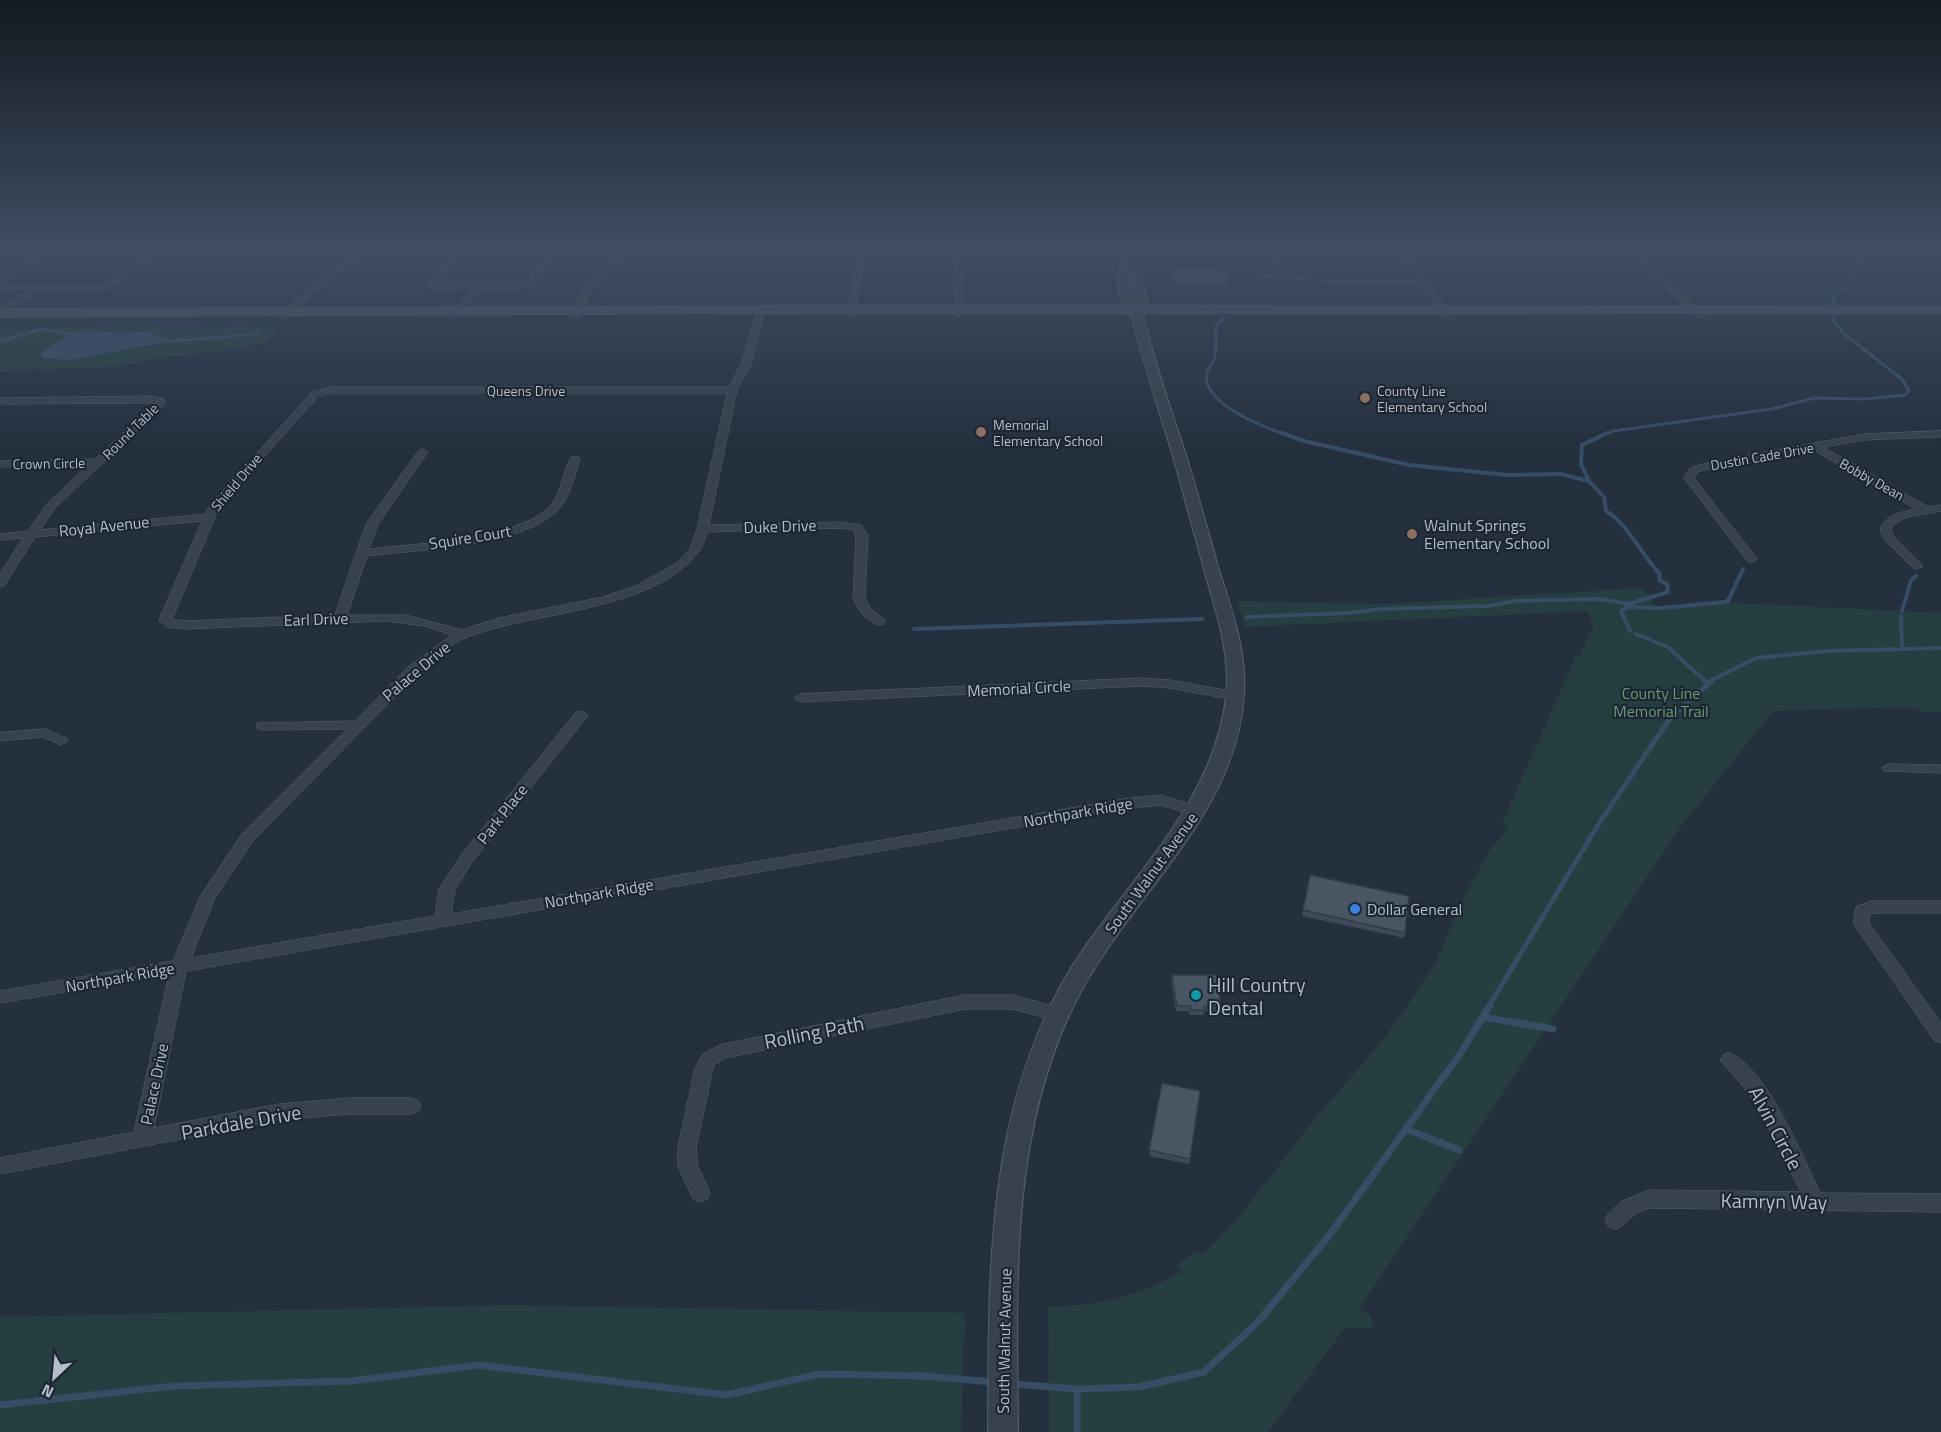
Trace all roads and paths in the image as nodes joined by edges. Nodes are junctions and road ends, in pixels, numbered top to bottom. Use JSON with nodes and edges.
{"nodes":[{"id":1,"x":760,"y":312,"type":"edge"},
{"id":2,"x":1137,"y":312,"type":"edge"},
{"id":3,"x":174,"y":313,"type":"edge"},
{"id":4,"x":456,"y":313,"type":"joint"},
{"id":5,"x":576,"y":313,"type":"joint"},
{"id":6,"x":608,"y":313,"type":"edge"},
{"id":7,"x":1842,"y":313,"type":"edge"},
{"id":8,"x":285,"y":314,"type":"junction"},
{"id":9,"x":1941,"y":315,"type":"edge"},
{"id":10,"x":0,"y":318,"type":"edge"},
{"id":11,"x":732,"y":390,"type":"junction"},
{"id":12,"x":320,"y":392,"type":"joint"},
{"id":13,"x":1,"y":401,"type":"edge"},
{"id":14,"x":1941,"y":434,"type":"edge"},
{"id":15,"x":1815,"y":447,"type":"junction"},
{"id":16,"x":423,"y":452,"type":"dead end"},
{"id":17,"x":575,"y":459,"type":"dead end"},
{"id":18,"x":98,"y":462,"type":"junction"},
{"id":19,"x":0,"y":464,"type":"edge"},
{"id":20,"x":1941,"y":508,"type":"edge"},
{"id":21,"x":1928,"y":511,"type":"junction"},
{"id":22,"x":208,"y":516,"type":"junction"},
{"id":23,"x":703,"y":529,"type":"junction"},
{"id":24,"x":32,"y":534,"type":"junction"},
{"id":25,"x":0,"y":537,"type":"edge"},
{"id":26,"x":361,"y":554,"type":"junction"},
{"id":27,"x":1751,"y":559,"type":"dead end"},
{"id":28,"x":1917,"y":566,"type":"dead end"},
{"id":29,"x":0,"y":583,"type":"edge"},
{"id":30,"x":340,"y":618,"type":"junction"},
{"id":31,"x":880,"y":621,"type":"dead end"},
{"id":32,"x":167,"y":623,"type":"joint"},
{"id":33,"x":462,"y":634,"type":"junction"},
{"id":34,"x":1235,"y":696,"type":"junction"},
{"id":35,"x":801,"y":698,"type":"dead end"},
{"id":36,"x":581,"y":715,"type":"dead end"},
{"id":37,"x":357,"y":725,"type":"junction"},
{"id":38,"x":263,"y":726,"type":"dead end"},
{"id":39,"x":0,"y":737,"type":"edge"},
{"id":40,"x":61,"y":741,"type":"dead end"},
{"id":41,"x":1889,"y":768,"type":"dead end"},
{"id":42,"x":1941,"y":769,"type":"edge"},
{"id":43,"x":1197,"y":811,"type":"junction"},
{"id":44,"x":1941,"y":907,"type":"edge"},
{"id":45,"x":442,"y":921,"type":"junction"},
{"id":46,"x":179,"y":967,"type":"junction"},
{"id":47,"x":0,"y":997,"type":"edge"},
{"id":48,"x":1058,"y":1014,"type":"junction"},
{"id":49,"x":1941,"y":1036,"type":"edge"},
{"id":50,"x":1729,"y":1060,"type":"dead end"},
{"id":51,"x":412,"y":1106,"type":"dead end"},
{"id":52,"x":142,"y":1140,"type":"junction"},
{"id":53,"x":0,"y":1166,"type":"edge"},
{"id":54,"x":700,"y":1193,"type":"dead end"},
{"id":55,"x":1815,"y":1202,"type":"junction"},
{"id":56,"x":1941,"y":1203,"type":"edge"},
{"id":57,"x":1615,"y":1220,"type":"dead end"},
{"id":58,"x":1003,"y":1432,"type":"edge"}],
"edges":[{"from":1,"to":11,"type":"street","name":"Palace Drive"},
{"from":2,"to":34,"type":"street","name":"South Walnut Avenue"},
{"from":3,"to":8,"type":"main road"},
{"from":4,"to":5,"type":"main road"},
{"from":4,"to":8,"type":"main road"},
{"from":5,"to":6,"type":"main road"},
{"from":7,"to":9,"type":"main road"},
{"from":8,"to":10,"type":"main road"},
{"from":11,"to":12,"type":"street","name":"Queens Drive"},
{"from":11,"to":23,"type":"street","name":"Palace Drive"},
{"from":12,"to":22,"type":"street","name":"Shield Drive"},
{"from":13,"to":18,"type":"street","name":"Round Table"},
{"from":14,"to":15,"type":"street","name":"Dustin Cade Drive"},
{"from":15,"to":21,"type":"street","name":"Bobby Dean"},
{"from":15,"to":27,"type":"street","name":"Dustin Cade Drive"},
{"from":16,"to":26,"type":"street"},
{"from":17,"to":26,"type":"street","name":"Squire Court"},
{"from":18,"to":19,"type":"street","name":"Crown Circle"},
{"from":18,"to":24,"type":"street","name":"Round Table"},
{"from":20,"to":21,"type":"street"},
{"from":21,"to":28,"type":"street"},
{"from":22,"to":24,"type":"street","name":"Royal Avenue"},
{"from":22,"to":32,"type":"street","name":"Shield Drive"},
{"from":23,"to":31,"type":"street","name":"Duke Drive"},
{"from":23,"to":33,"type":"street","name":"Palace Drive"},
{"from":24,"to":25,"type":"street","name":"Royal Avenue"},
{"from":24,"to":29,"type":"street","name":"Round Table"},
{"from":26,"to":30,"type":"street"},
{"from":30,"to":32,"type":"street","name":"Earl Drive"},
{"from":30,"to":33,"type":"street","name":"Earl Drive"},
{"from":33,"to":37,"type":"street","name":"Palace Drive"},
{"from":34,"to":35,"type":"street","name":"Memorial Circle"},
{"from":34,"to":43,"type":"street","name":"South Walnut Avenue"},
{"from":36,"to":45,"type":"street","name":"Park Place"},
{"from":37,"to":38,"type":"street"},
{"from":37,"to":46,"type":"street","name":"Palace Drive"},
{"from":39,"to":40,"type":"street"},
{"from":41,"to":42,"type":"street"},
{"from":43,"to":45,"type":"street","name":"Northpark Ridge"},
{"from":43,"to":48,"type":"street","name":"South Walnut Avenue"},
{"from":44,"to":49,"type":"street"},
{"from":45,"to":46,"type":"street","name":"Northpark Ridge"},
{"from":46,"to":47,"type":"street","name":"Northpark Ridge"},
{"from":46,"to":52,"type":"street","name":"Palace Drive"},
{"from":48,"to":54,"type":"street","name":"Rolling Path"},
{"from":48,"to":58,"type":"street","name":"South Walnut Avenue"},
{"from":50,"to":55,"type":"street","name":"Alvin Circle"},
{"from":51,"to":52,"type":"street","name":"Parkdale Drive"},
{"from":52,"to":53,"type":"street","name":"Parkdale Drive"},
{"from":55,"to":56,"type":"street","name":"Kamryn Way"},
{"from":55,"to":57,"type":"street","name":"Kamryn Way"}]}
